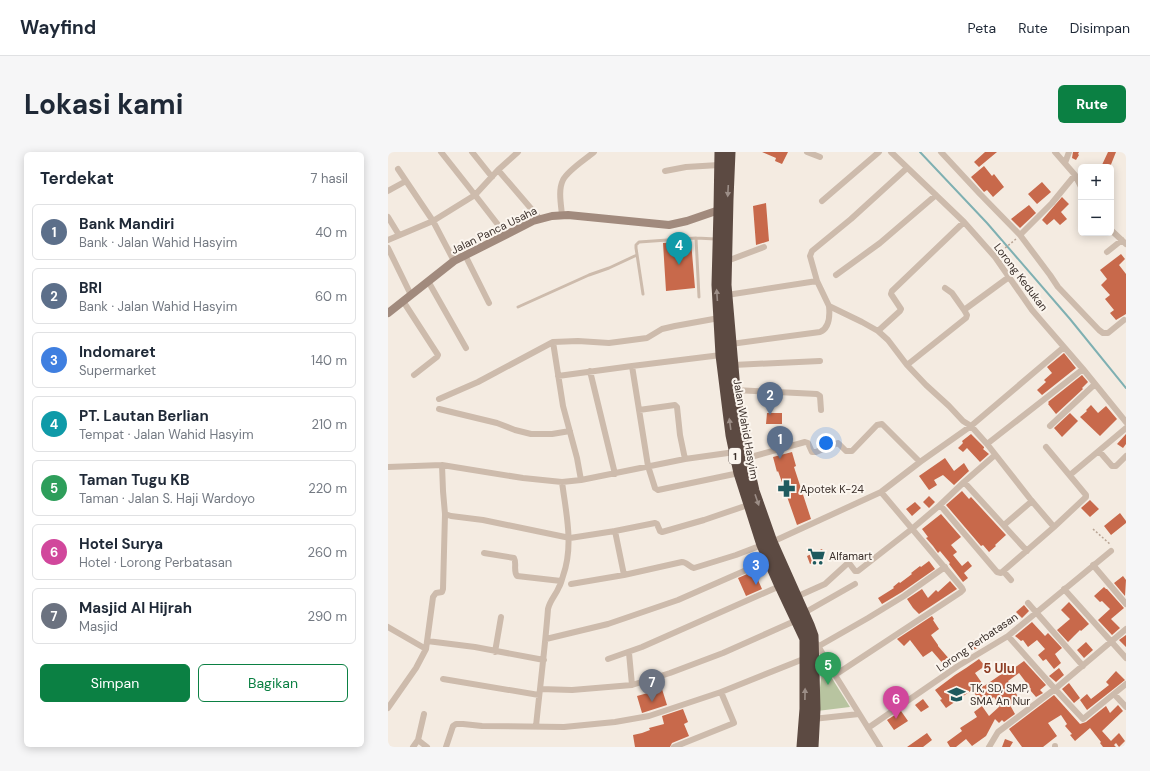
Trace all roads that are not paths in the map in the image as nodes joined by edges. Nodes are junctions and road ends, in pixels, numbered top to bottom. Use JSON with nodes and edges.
{"nodes":[{"id":1,"x":442,"y":152,"type":"edge"},
{"id":2,"x":472,"y":152,"type":"edge"},
{"id":3,"x":518,"y":152,"type":"edge"},
{"id":4,"x":594,"y":152,"type":"edge"},
{"id":5,"x":720,"y":152,"type":"edge"},
{"id":6,"x":730,"y":152,"type":"edge"},
{"id":7,"x":807,"y":152,"type":"edge"},
{"id":8,"x":879,"y":152,"type":"edge"},
{"id":9,"x":891,"y":152,"type":"edge"},
{"id":10,"x":941,"y":152,"type":"edge"},
{"id":11,"x":1055,"y":152,"type":"edge"},
{"id":12,"x":1069,"y":152,"type":"edge"},
{"id":13,"x":586,"y":154,"type":"edge"},
{"id":14,"x":820,"y":157,"type":"dead end"},
{"id":15,"x":1065,"y":163,"type":"junction"},
{"id":16,"x":719,"y":165,"type":"junction"},
{"id":17,"x":907,"y":168,"type":"junction"},
{"id":18,"x":398,"y":169,"type":"dead end"},
{"id":19,"x":498,"y":170,"type":"junction"},
{"id":20,"x":665,"y":171,"type":"dead end"},
{"id":21,"x":1075,"y":176,"type":"junction"},
{"id":22,"x":492,"y":177,"type":"junction"},
{"id":23,"x":406,"y":181,"type":"junction"},
{"id":24,"x":1078,"y":182,"type":"edge"},
{"id":25,"x":388,"y":191,"type":"edge"},
{"id":26,"x":475,"y":195,"type":"junction"},
{"id":27,"x":936,"y":195,"type":"junction"},
{"id":28,"x":822,"y":200,"type":"dead end"},
{"id":29,"x":719,"y":210,"type":"junction"},
{"id":30,"x":562,"y":215,"type":"junction"},
{"id":31,"x":388,"y":217,"type":"edge"},
{"id":32,"x":540,"y":219,"type":"junction"},
{"id":33,"x":433,"y":221,"type":"junction"},
{"id":34,"x":964,"y":222,"type":"junction"},
{"id":35,"x":1114,"y":233,"type":"edge"},
{"id":36,"x":400,"y":235,"type":"junction"},
{"id":37,"x":506,"y":235,"type":"junction"},
{"id":38,"x":1020,"y":235,"type":"junction"},
{"id":39,"x":696,"y":238,"type":"junction"},
{"id":40,"x":718,"y":239,"type":"junction"},
{"id":41,"x":388,"y":240,"type":"edge"},
{"id":42,"x":1124,"y":242,"type":"edge"},
{"id":43,"x":764,"y":247,"type":"dead end"},
{"id":44,"x":388,"y":248,"type":"edge"},
{"id":45,"x":1107,"y":252,"type":"dead end"},
{"id":46,"x":465,"y":255,"type":"junction"},
{"id":47,"x":637,"y":255,"type":"junction"},
{"id":48,"x":454,"y":261,"type":"junction"},
{"id":49,"x":727,"y":261,"type":"junction"},
{"id":50,"x":836,"y":275,"type":"dead end"},
{"id":51,"x":1009,"y":277,"type":"junction"},
{"id":52,"x":817,"y":281,"type":"junction"},
{"id":53,"x":428,"y":282,"type":"junction"},
{"id":54,"x":946,"y":288,"type":"dead end"},
{"id":55,"x":643,"y":294,"type":"dead end"},
{"id":56,"x":411,"y":295,"type":"junction"},
{"id":57,"x":727,"y":295,"type":"junction"},
{"id":58,"x":699,"y":297,"type":"dead end"},
{"id":59,"x":403,"y":301,"type":"junction"},
{"id":60,"x":489,"y":303,"type":"dead end"},
{"id":61,"x":829,"y":306,"type":"junction"},
{"id":62,"x":518,"y":307,"type":"dead end"},
{"id":63,"x":964,"y":310,"type":"junction"},
{"id":64,"x":389,"y":311,"type":"edge"},
{"id":65,"x":719,"y":318,"type":"junction"},
{"id":66,"x":1125,"y":320,"type":"edge"},
{"id":67,"x":878,"y":331,"type":"junction"},
{"id":68,"x":553,"y":342,"type":"junction"},
{"id":69,"x":731,"y":344,"type":"junction"},
{"id":70,"x":466,"y":348,"type":"dead end"},
{"id":71,"x":1064,"y":348,"type":"junction"},
{"id":72,"x":721,"y":355,"type":"junction"},
{"id":73,"x":820,"y":361,"type":"dead end"},
{"id":74,"x":733,"y":365,"type":"junction"},
{"id":75,"x":908,"y":365,"type":"junction"},
{"id":76,"x":632,"y":366,"type":"junction"},
{"id":77,"x":1083,"y":369,"type":"junction"},
{"id":78,"x":590,"y":371,"type":"junction"},
{"id":79,"x":414,"y":374,"type":"dead end"},
{"id":80,"x":558,"y":376,"type":"junction"},
{"id":81,"x":1095,"y":384,"type":"junction"},
{"id":82,"x":735,"y":390,"type":"junction"},
{"id":83,"x":439,"y":399,"type":"dead end"},
{"id":84,"x":440,"y":409,"type":"dead end"},
{"id":85,"x":639,"y":410,"type":"junction"},
{"id":86,"x":821,"y":410,"type":"dead end"},
{"id":87,"x":1126,"y":422,"type":"edge"},
{"id":88,"x":971,"y":426,"type":"junction"},
{"id":89,"x":1050,"y":426,"type":"dead end"},
{"id":90,"x":1126,"y":428,"type":"edge"},
{"id":91,"x":570,"y":431,"type":"junction"},
{"id":92,"x":987,"y":444,"type":"junction"},
{"id":93,"x":1046,"y":447,"type":"dead end"},
{"id":94,"x":1099,"y":451,"type":"junction"},
{"id":95,"x":735,"y":452,"type":"junction"},
{"id":96,"x":995,"y":455,"type":"junction"},
{"id":97,"x":1126,"y":456,"type":"edge"},
{"id":98,"x":746,"y":458,"type":"junction"},
{"id":99,"x":685,"y":459,"type":"junction"},
{"id":100,"x":388,"y":462,"type":"edge"},
{"id":101,"x":920,"y":462,"type":"junction"},
{"id":102,"x":442,"y":464,"type":"junction"},
{"id":103,"x":648,"y":466,"type":"junction"},
{"id":104,"x":388,"y":468,"type":"edge"},
{"id":105,"x":738,"y":473,"type":"junction"},
{"id":106,"x":615,"y":474,"type":"junction"},
{"id":107,"x":1070,"y":475,"type":"junction"},
{"id":108,"x":581,"y":480,"type":"junction"},
{"id":109,"x":562,"y":482,"type":"junction"},
{"id":110,"x":964,"y":482,"type":"junction"},
{"id":111,"x":882,"y":492,"type":"junction"},
{"id":112,"x":1032,"y":501,"type":"junction"},
{"id":113,"x":748,"y":505,"type":"junction"},
{"id":114,"x":940,"y":505,"type":"junction"},
{"id":115,"x":445,"y":514,"type":"junction"},
{"id":116,"x":1004,"y":525,"type":"junction"},
{"id":117,"x":1054,"y":527,"type":"junction"},
{"id":118,"x":913,"y":528,"type":"junction"},
{"id":119,"x":615,"y":531,"type":"junction"},
{"id":120,"x":570,"y":538,"type":"junction"},
{"id":121,"x":767,"y":543,"type":"junction"},
{"id":122,"x":1027,"y":551,"type":"junction"},
{"id":123,"x":1110,"y":551,"type":"road end"},
{"id":124,"x":484,"y":553,"type":"dead end"},
{"id":125,"x":769,"y":560,"type":"junction"},
{"id":126,"x":1092,"y":565,"type":"junction"},
{"id":127,"x":945,"y":566,"type":"junction"},
{"id":128,"x":1004,"y":572,"type":"junction"},
{"id":129,"x":624,"y":575,"type":"junction"},
{"id":130,"x":1011,"y":580,"type":"dead end"},
{"id":131,"x":561,"y":581,"type":"junction"},
{"id":132,"x":571,"y":584,"type":"dead end"},
{"id":133,"x":855,"y":584,"type":"dead end"},
{"id":134,"x":780,"y":586,"type":"junction"},
{"id":135,"x":1064,"y":589,"type":"junction"},
{"id":136,"x":796,"y":598,"type":"junction"},
{"id":137,"x":1028,"y":603,"type":"dead end"},
{"id":138,"x":1126,"y":604,"type":"edge"},
{"id":139,"x":1036,"y":613,"type":"junction"},
{"id":140,"x":501,"y":617,"type":"dead end"},
{"id":141,"x":800,"y":617,"type":"junction"},
{"id":142,"x":388,"y":627,"type":"edge"},
{"id":143,"x":1126,"y":628,"type":"edge"},
{"id":144,"x":813,"y":636,"type":"junction"},
{"id":145,"x":1008,"y":636,"type":"junction"},
{"id":146,"x":546,"y":639,"type":"junction"},
{"id":147,"x":427,"y":640,"type":"junction"},
{"id":148,"x":1111,"y":642,"type":"junction"},
{"id":149,"x":818,"y":646,"type":"junction"},
{"id":150,"x":426,"y":649,"type":"junction"},
{"id":151,"x":495,"y":652,"type":"junction"},
{"id":152,"x":629,"y":653,"type":"junction"},
{"id":153,"x":806,"y":658,"type":"junction"},
{"id":154,"x":1126,"y":658,"type":"edge"},
{"id":155,"x":608,"y":659,"type":"dead end"},
{"id":156,"x":544,"y":660,"type":"junction"},
{"id":157,"x":1083,"y":666,"type":"junction"},
{"id":158,"x":835,"y":675,"type":"junction"},
{"id":159,"x":443,"y":679,"type":"dead end"},
{"id":160,"x":632,"y":684,"type":"junction"},
{"id":161,"x":1126,"y":684,"type":"edge"},
{"id":162,"x":1055,"y":689,"type":"junction"},
{"id":163,"x":539,"y":692,"type":"junction"},
{"id":164,"x":721,"y":692,"type":"junction"},
{"id":165,"x":1114,"y":694,"type":"junction"},
{"id":166,"x":1126,"y":707,"type":"edge"},
{"id":167,"x":388,"y":708,"type":"edge"},
{"id":168,"x":424,"y":714,"type":"dead end"},
{"id":169,"x":859,"y":714,"type":"junction"},
{"id":170,"x":809,"y":719,"type":"junction"},
{"id":171,"x":536,"y":726,"type":"junction"},
{"id":172,"x":868,"y":728,"type":"junction"},
{"id":173,"x":418,"y":740,"type":"junction"},
{"id":174,"x":413,"y":747,"type":"edge"},
{"id":175,"x":427,"y":747,"type":"edge"},
{"id":176,"x":446,"y":747,"type":"edge"},
{"id":177,"x":674,"y":747,"type":"edge"},
{"id":178,"x":802,"y":747,"type":"edge"},
{"id":179,"x":813,"y":747,"type":"edge"},
{"id":180,"x":880,"y":747,"type":"edge"},
{"id":181,"x":989,"y":747,"type":"edge"}],
"edges":[{"from":1,"to":26,"type":"street"},
{"from":2,"to":22,"type":"street"},
{"from":3,"to":19,"type":"street"},
{"from":4,"to":13,"type":"street"},
{"from":5,"to":16,"type":"highway","name":"Jalan Wahid Hasyim","number":"1"},
{"from":6,"to":49,"type":"highway","name":"Jalan Wahid Hasyim","number":"1","one_way":true},
{"from":7,"to":14,"type":"street"},
{"from":8,"to":28,"type":"street"},
{"from":9,"to":17,"type":"street","name":"Lorong Kedukan"},
{"from":10,"to":38,"type":"street"},
{"from":11,"to":15,"type":"street"},
{"from":12,"to":15,"type":"street"},
{"from":13,"to":30,"type":"street"},
{"from":15,"to":21,"type":"street"},
{"from":16,"to":20,"type":"street"},
{"from":16,"to":29,"type":"highway","name":"Jalan Wahid Hasyim","number":"1"},
{"from":17,"to":27,"type":"street","name":"Lorong Kedukan"},
{"from":17,"to":52,"type":"street"},
{"from":18,"to":23,"type":"street"},
{"from":19,"to":22,"type":"street"},
{"from":19,"to":32,"type":"street"},
{"from":21,"to":24,"type":"street"},
{"from":21,"to":38,"type":"street"},
{"from":22,"to":26,"type":"street"},
{"from":23,"to":25,"type":"street"},
{"from":23,"to":33,"type":"street"},
{"from":26,"to":33,"type":"street"},
{"from":26,"to":37,"type":"street"},
{"from":27,"to":34,"type":"street","name":"Lorong Kedukan"},
{"from":27,"to":50,"type":"street"},
{"from":29,"to":30,"type":"street","name":"Jalan Panca Usaha"},
{"from":29,"to":40,"type":"highway","name":"Jalan Wahid Hasyim","number":"1"},
{"from":30,"to":32,"type":"street","name":"Jalan Panca Usaha"},
{"from":31,"to":36,"type":"street"},
{"from":32,"to":37,"type":"street","name":"Jalan Panca Usaha"},
{"from":33,"to":36,"type":"street"},
{"from":33,"to":48,"type":"street"},
{"from":34,"to":51,"type":"street","name":"Lorong Kedukan"},
{"from":34,"to":67,"type":"street"},
{"from":35,"to":42,"type":"street"},
{"from":36,"to":41,"type":"street"},
{"from":37,"to":46,"type":"street","name":"Jalan Panca Usaha"},
{"from":38,"to":66,"type":"street"},
{"from":39,"to":40,"type":"lane"},
{"from":39,"to":47,"type":"lane"},
{"from":39,"to":58,"type":"lane"},
{"from":65,"to":40,"type":"highway","name":"Jalan Wahid Hasyim","number":"1","one_way":true},
{"from":42,"to":45,"type":"street"},
{"from":43,"to":49,"type":"street"},
{"from":44,"to":56,"type":"street"},
{"from":46,"to":48,"type":"street","name":"Jalan Panca Usaha"},
{"from":46,"to":60,"type":"street"},
{"from":47,"to":55,"type":"lane"},
{"from":47,"to":62,"type":"lane"},
{"from":48,"to":53,"type":"street","name":"Jalan Panca Usaha"},
{"from":49,"to":57,"type":"highway","name":"Jalan Wahid Hasyim","number":"1"},
{"from":51,"to":63,"type":"street"},
{"from":51,"to":71,"type":"street","name":"Lorong Kedukan"},
{"from":52,"to":57,"type":"street"},
{"from":52,"to":61,"type":"street"},
{"from":53,"to":56,"type":"street","name":"Jalan Panca Usaha"},
{"from":53,"to":70,"type":"street"},
{"from":54,"to":63,"type":"street"},
{"from":56,"to":59,"type":"street","name":"Jalan Panca Usaha"},
{"from":57,"to":69,"type":"highway","name":"Jalan Wahid Hasyim","number":"1"},
{"from":59,"to":64,"type":"street","name":"Jalan Panca Usaha"},
{"from":59,"to":79,"type":"street"},
{"from":61,"to":67,"type":"street"},
{"from":61,"to":69,"type":"street"},
{"from":63,"to":75,"type":"street"},
{"from":65,"to":68,"type":"street"},
{"from":65,"to":72,"type":"highway","name":"Jalan Wahid Hasyim","number":"1"},
{"from":67,"to":75,"type":"street"},
{"from":68,"to":80,"type":"street"},
{"from":68,"to":83,"type":"street"},
{"from":69,"to":74,"type":"highway","name":"Jalan Wahid Hasyim","number":"1"},
{"from":71,"to":77,"type":"street","name":"Lorong Kedukan"},
{"from":71,"to":88,"type":"street"},
{"from":72,"to":76,"type":"street"},
{"from":95,"to":72,"type":"highway","name":"Jalan Wahid Hasyim","number":"1","one_way":true},
{"from":73,"to":74,"type":"street"},
{"from":74,"to":82,"type":"highway","name":"Jalan Wahid Hasyim","number":"1"},
{"from":75,"to":88,"type":"street"},
{"from":76,"to":78,"type":"street"},
{"from":76,"to":85,"type":"street"},
{"from":77,"to":81,"type":"street","name":"Lorong Kedukan"},
{"from":77,"to":92,"type":"street"},
{"from":78,"to":80,"type":"street"},
{"from":78,"to":106,"type":"street"},
{"from":80,"to":91,"type":"street"},
{"from":81,"to":87,"type":"street","name":"Lorong Kedukan"},
{"from":81,"to":89,"type":"street"},
{"from":82,"to":86,"type":"street"},
{"from":82,"to":98,"type":"highway","name":"Jalan Wahid Hasyim","number":"1"},
{"from":84,"to":91,"type":"street"},
{"from":85,"to":99,"type":"street"},
{"from":85,"to":103,"type":"street"},
{"from":88,"to":92,"type":"street"},
{"from":88,"to":101,"type":"street"},
{"from":90,"to":94,"type":"street"},
{"from":91,"to":108,"type":"street"},
{"from":92,"to":96,"type":"street"},
{"from":93,"to":107,"type":"street"},
{"from":94,"to":97,"type":"street"},
{"from":94,"to":107,"type":"street"},
{"from":95,"to":99,"type":"street"},
{"from":95,"to":105,"type":"highway","name":"Jalan Wahid Hasyim","number":"1"},
{"from":96,"to":110,"type":"street"},
{"from":96,"to":112,"type":"street"},
{"from":98,"to":101,"type":"street"},
{"from":98,"to":121,"type":"highway","name":"Jalan Wahid Hasyim","number":"1","one_way":true},
{"from":99,"to":103,"type":"street"},
{"from":100,"to":104,"type":"street"},
{"from":101,"to":111,"type":"street"},
{"from":102,"to":104,"type":"street"},
{"from":102,"to":109,"type":"street"},
{"from":102,"to":115,"type":"street"},
{"from":103,"to":105,"type":"street"},
{"from":103,"to":106,"type":"street"},
{"from":105,"to":113,"type":"highway","name":"Jalan Wahid Hasyim","number":"1"},
{"from":106,"to":108,"type":"street"},
{"from":107,"to":117,"type":"street"},
{"from":108,"to":109,"type":"street"},
{"from":109,"to":120,"type":"street"},
{"from":110,"to":114,"type":"street"},
{"from":110,"to":116,"type":"street"},
{"from":111,"to":118,"type":"street"},
{"from":111,"to":121,"type":"street"},
{"from":112,"to":116,"type":"street"},
{"from":112,"to":117,"type":"street"},
{"from":113,"to":119,"type":"street"},
{"from":113,"to":121,"type":"highway","name":"Jalan Wahid Hasyim","number":"1"},
{"from":114,"to":118,"type":"street"},
{"from":114,"to":128,"type":"street"},
{"from":115,"to":120,"type":"street"},
{"from":115,"to":147,"type":"street"},
{"from":116,"to":122,"type":"street"},
{"from":117,"to":122,"type":"street"},
{"from":118,"to":127,"type":"street"},
{"from":118,"to":136,"type":"street"},
{"from":119,"to":120,"type":"street"},
{"from":119,"to":129,"type":"street"},
{"from":120,"to":131,"type":"street"},
{"from":121,"to":125,"type":"highway","name":"Jalan Wahid Hasyim","number":"1"},
{"from":121,"to":129,"type":"street"},
{"from":121,"to":136,"type":"highway","name":"Jalan Wahid Hasyim","number":"1"},
{"from":122,"to":128,"type":"street"},
{"from":123,"to":126,"type":"street","name":"Lorong Perbatasan"},
{"from":124,"to":131,"type":"street"},
{"from":125,"to":134,"type":"highway","name":"Jalan Wahid Hasyim","number":"1"},
{"from":125,"to":146,"type":"street"},
{"from":126,"to":135,"type":"street","name":"Lorong Perbatasan"},
{"from":126,"to":138,"type":"street"},
{"from":127,"to":149,"type":"street"},
{"from":127,"to":158,"type":"street"},
{"from":128,"to":130,"type":"street"},
{"from":129,"to":132,"type":"street"},
{"from":131,"to":146,"type":"street"},
{"from":133,"to":141,"type":"street"},
{"from":134,"to":141,"type":"highway","name":"Jalan Wahid Hasyim","number":"1"},
{"from":134,"to":152,"type":"street"},
{"from":135,"to":139,"type":"street","name":"Lorong Perbatasan"},
{"from":135,"to":148,"type":"street"},
{"from":136,"to":141,"type":"highway","name":"Jalan Wahid Hasyim","number":"1"},
{"from":137,"to":139,"type":"street"},
{"from":139,"to":145,"type":"street","name":"Lorong Perbatasan"},
{"from":139,"to":157,"type":"street"},
{"from":140,"to":151,"type":"street"},
{"from":141,"to":144,"type":"highway","name":"Jalan Wahid Hasyim","number":"1"},
{"from":141,"to":153,"type":"highway","name":"Jalan Wahid Hasyim","number":"1"},
{"from":141,"to":160,"type":"street"},
{"from":142,"to":150,"type":"street"},
{"from":143,"to":148,"type":"street"},
{"from":144,"to":149,"type":"street"},
{"from":144,"to":170,"type":"highway","name":"Jalan Wahid Hasyim","number":"1"},
{"from":145,"to":162,"type":"street"},
{"from":145,"to":172,"type":"street","name":"Lorong Perbatasan"},
{"from":146,"to":156,"type":"street"},
{"from":147,"to":150,"type":"street"},
{"from":147,"to":151,"type":"street"},
{"from":148,"to":154,"type":"street"},
{"from":148,"to":157,"type":"street"},
{"from":149,"to":158,"type":"street"},
{"from":150,"to":167,"type":"street"},
{"from":151,"to":156,"type":"street"},
{"from":152,"to":155,"type":"street"},
{"from":152,"to":160,"type":"street"},
{"from":153,"to":164,"type":"street"},
{"from":170,"to":153,"type":"highway","name":"Jalan Wahid Hasyim","number":"1","one_way":true},
{"from":156,"to":163,"type":"street"},
{"from":157,"to":162,"type":"street"},
{"from":158,"to":169,"type":"street"},
{"from":159,"to":163,"type":"street"},
{"from":160,"to":163,"type":"street"},
{"from":161,"to":165,"type":"street"},
{"from":162,"to":165,"type":"street"},
{"from":162,"to":181,"type":"street"},
{"from":163,"to":171,"type":"street"},
{"from":164,"to":171,"type":"street"},
{"from":164,"to":177,"type":"street"},
{"from":165,"to":166,"type":"street"},
{"from":168,"to":173,"type":"street"},
{"from":169,"to":170,"type":"street"},
{"from":169,"to":172,"type":"street"},
{"from":170,"to":178,"type":"highway","name":"Jalan Wahid Hasyim","number":"1"},
{"from":170,"to":179,"type":"highway","name":"Jalan Wahid Hasyim","number":"1"},
{"from":171,"to":176,"type":"street"},
{"from":172,"to":180,"type":"street"},
{"from":173,"to":174,"type":"street"},
{"from":173,"to":175,"type":"street"}]}
